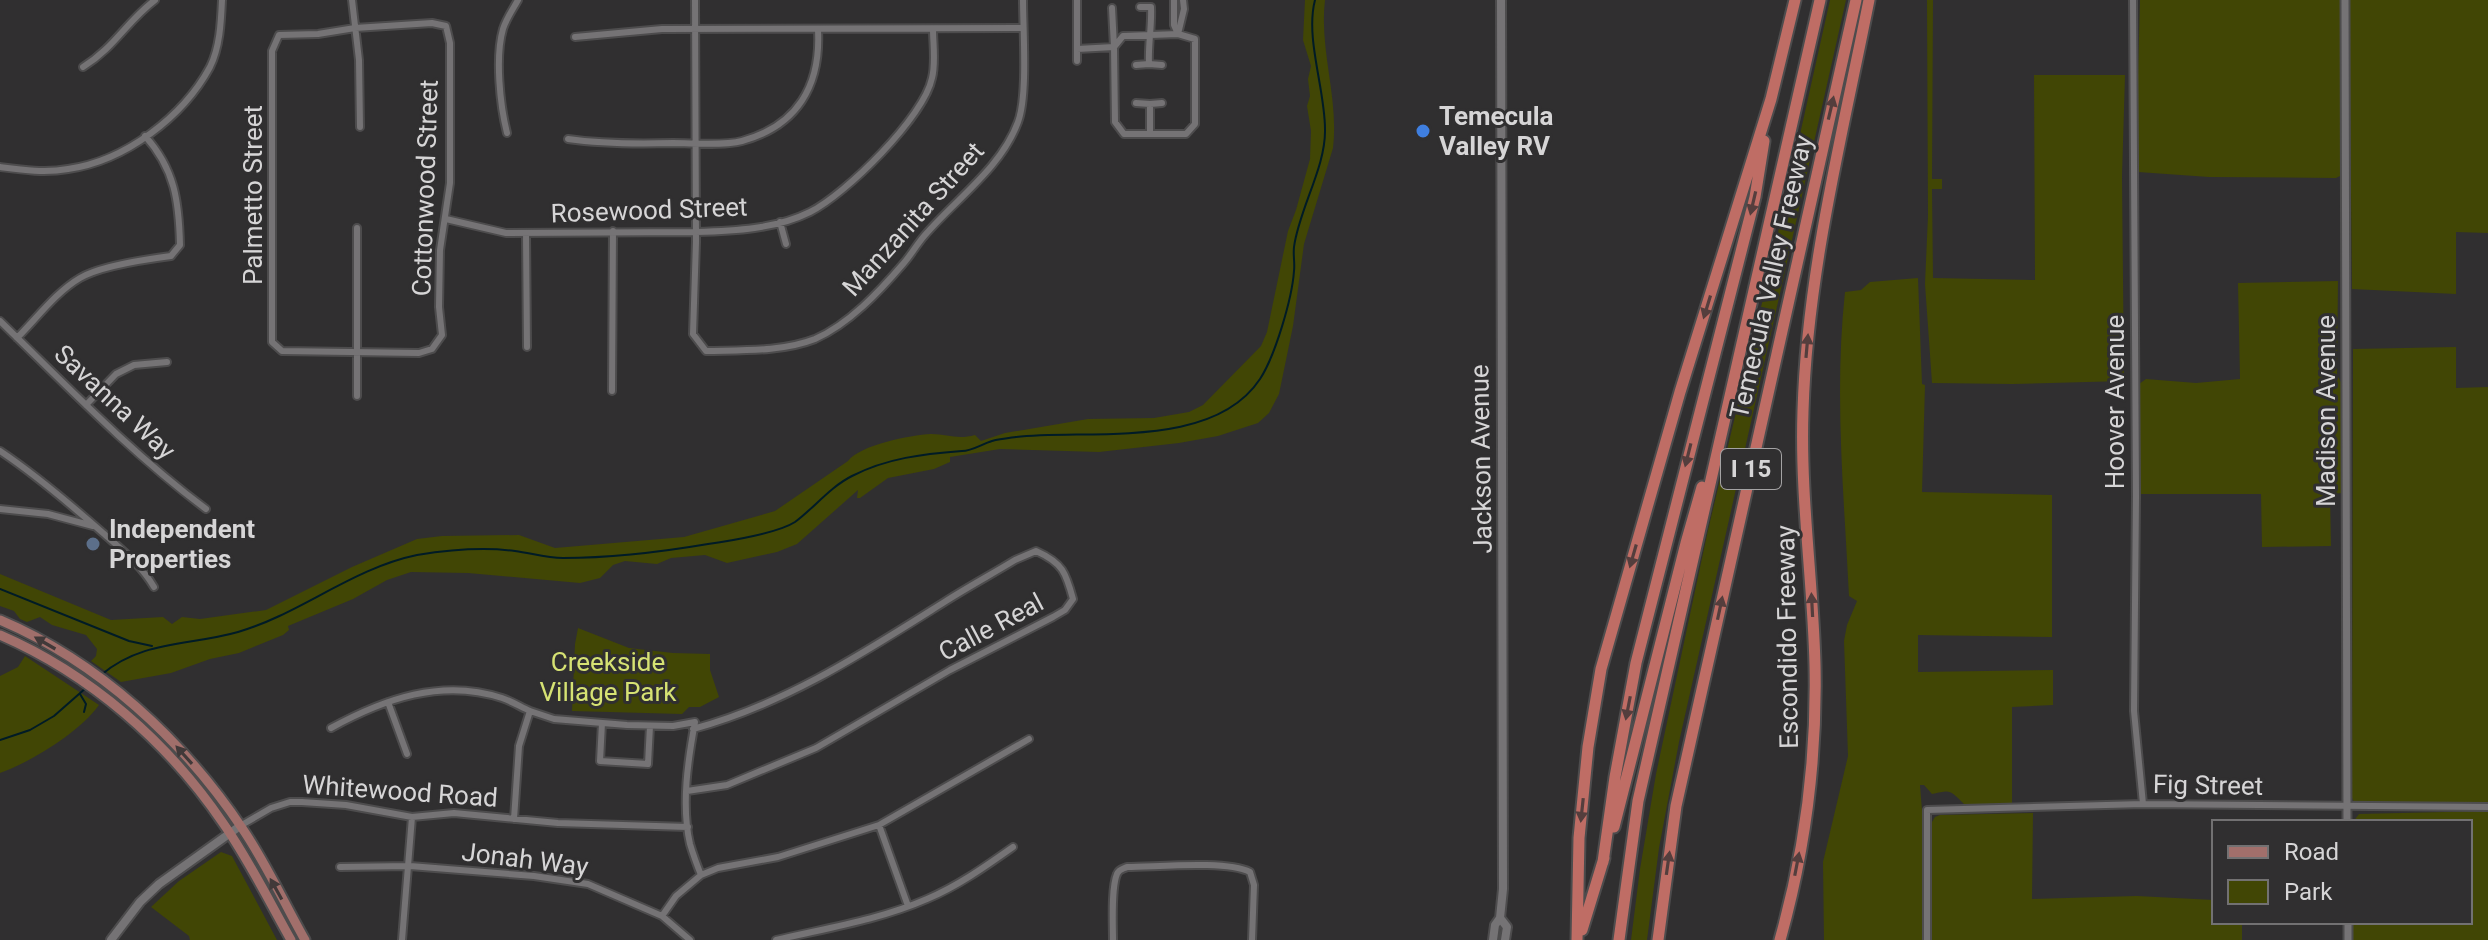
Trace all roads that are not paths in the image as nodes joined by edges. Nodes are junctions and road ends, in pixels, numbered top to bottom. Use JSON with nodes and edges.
{"nodes":[{"id":1,"x":155,"y":0,"type":"edge"},
{"id":2,"x":222,"y":0,"type":"edge"},
{"id":3,"x":352,"y":0,"type":"edge"},
{"id":4,"x":518,"y":0,"type":"edge"},
{"id":5,"x":695,"y":0,"type":"edge"},
{"id":6,"x":1023,"y":0,"type":"edge"},
{"id":7,"x":1077,"y":0,"type":"edge"},
{"id":8,"x":1174,"y":0,"type":"edge"},
{"id":9,"x":1183,"y":0,"type":"edge"},
{"id":10,"x":1501,"y":0,"type":"edge"},
{"id":11,"x":1795,"y":0,"type":"edge"},
{"id":12,"x":1820,"y":0,"type":"edge"},
{"id":13,"x":1856,"y":0,"type":"edge"},
{"id":14,"x":1869,"y":0,"type":"edge"},
{"id":15,"x":2133,"y":0,"type":"edge"},
{"id":16,"x":2345,"y":0,"type":"edge"},
{"id":17,"x":1140,"y":7,"type":"dead end"},
{"id":18,"x":1112,"y":8,"type":"dead end"},
{"id":19,"x":355,"y":28,"type":"junction"},
{"id":20,"x":1023,"y":28,"type":"junction"},
{"id":21,"x":933,"y":29,"type":"junction"},
{"id":22,"x":695,"y":30,"type":"junction"},
{"id":23,"x":818,"y":30,"type":"junction"},
{"id":24,"x":1178,"y":34,"type":"junction"},
{"id":25,"x":1148,"y":36,"type":"junction"},
{"id":26,"x":575,"y":37,"type":"dead end"},
{"id":27,"x":1114,"y":47,"type":"junction"},
{"id":28,"x":1077,"y":49,"type":"junction"},
{"id":29,"x":1077,"y":61,"type":"dead end"},
{"id":30,"x":1149,"y":64,"type":"junction"},
{"id":31,"x":1136,"y":65,"type":"dead end"},
{"id":32,"x":1162,"y":65,"type":"dead end"},
{"id":33,"x":83,"y":67,"type":"dead end"},
{"id":34,"x":1771,"y":99,"type":"junction"},
{"id":35,"x":1136,"y":103,"type":"dead end"},
{"id":36,"x":1162,"y":103,"type":"dead end"},
{"id":37,"x":1150,"y":104,"type":"junction"},
{"id":38,"x":360,"y":127,"type":"dead end"},
{"id":39,"x":507,"y":133,"type":"dead end"},
{"id":40,"x":1150,"y":134,"type":"junction"},
{"id":41,"x":145,"y":136,"type":"junction"},
{"id":42,"x":568,"y":139,"type":"dead end"},
{"id":43,"x":696,"y":143,"type":"junction"},
{"id":44,"x":0,"y":167,"type":"edge"},
{"id":45,"x":446,"y":219,"type":"junction"},
{"id":46,"x":780,"y":222,"type":"junction"},
{"id":47,"x":357,"y":228,"type":"dead end"},
{"id":48,"x":613,"y":231,"type":"junction"},
{"id":49,"x":696,"y":232,"type":"junction"},
{"id":50,"x":526,"y":233,"type":"junction"},
{"id":51,"x":786,"y":244,"type":"dead end"},
{"id":52,"x":0,"y":321,"type":"edge"},
{"id":53,"x":17,"y":338,"type":"junction"},
{"id":54,"x":527,"y":347,"type":"dead end"},
{"id":55,"x":357,"y":351,"type":"junction"},
{"id":56,"x":167,"y":362,"type":"dead end"},
{"id":57,"x":612,"y":391,"type":"dead end"},
{"id":58,"x":1730,"y":395,"type":"junction"},
{"id":59,"x":357,"y":396,"type":"dead end"},
{"id":60,"x":86,"y":405,"type":"junction"},
{"id":61,"x":0,"y":451,"type":"edge"},
{"id":62,"x":0,"y":509,"type":"edge"},
{"id":63,"x":206,"y":509,"type":"dead end"},
{"id":64,"x":97,"y":527,"type":"junction"},
{"id":65,"x":154,"y":587,"type":"dead end"},
{"id":66,"x":0,"y":620,"type":"edge"},
{"id":67,"x":0,"y":635,"type":"edge"},
{"id":68,"x":388,"y":702,"type":"junction"},
{"id":69,"x":530,"y":711,"type":"junction"},
{"id":70,"x":602,"y":723,"type":"junction"},
{"id":71,"x":694,"y":725,"type":"junction"},
{"id":72,"x":650,"y":726,"type":"junction"},
{"id":73,"x":331,"y":728,"type":"dead end"},
{"id":74,"x":1029,"y":739,"type":"dead end"},
{"id":75,"x":407,"y":754,"type":"dead end"},
{"id":76,"x":687,"y":791,"type":"junction"},
{"id":77,"x":2143,"y":804,"type":"junction"},
{"id":78,"x":2347,"y":807,"type":"junction"},
{"id":79,"x":2488,"y":807,"type":"edge"},
{"id":80,"x":412,"y":817,"type":"junction"},
{"id":81,"x":514,"y":819,"type":"junction"},
{"id":82,"x":2347,"y":820,"type":"edge"},
{"id":83,"x":879,"y":825,"type":"junction"},
{"id":84,"x":240,"y":826,"type":"junction"},
{"id":85,"x":688,"y":827,"type":"junction"},
{"id":86,"x":230,"y":833,"type":"junction"},
{"id":87,"x":1013,"y":847,"type":"dead end"},
{"id":88,"x":1603,"y":862,"type":"junction"},
{"id":89,"x":410,"y":866,"type":"junction"},
{"id":90,"x":340,"y":867,"type":"dead end"},
{"id":91,"x":701,"y":875,"type":"junction"},
{"id":92,"x":908,"y":906,"type":"junction"},
{"id":93,"x":662,"y":916,"type":"junction"},
{"id":94,"x":1500,"y":918,"type":"junction"},
{"id":95,"x":111,"y":940,"type":"edge"},
{"id":96,"x":291,"y":940,"type":"edge"},
{"id":97,"x":305,"y":940,"type":"edge"},
{"id":98,"x":402,"y":940,"type":"edge"},
{"id":99,"x":690,"y":940,"type":"edge"},
{"id":100,"x":776,"y":940,"type":"edge"},
{"id":101,"x":1113,"y":940,"type":"edge"},
{"id":102,"x":1252,"y":940,"type":"edge"},
{"id":103,"x":1493,"y":940,"type":"edge"},
{"id":104,"x":1505,"y":940,"type":"edge"},
{"id":105,"x":1578,"y":940,"type":"edge"},
{"id":106,"x":1619,"y":940,"type":"edge"},
{"id":107,"x":1658,"y":940,"type":"edge"},
{"id":108,"x":1780,"y":940,"type":"edge"},
{"id":109,"x":1927,"y":940,"type":"edge"}],
"edges":[{"from":1,"to":33,"type":"street"},
{"from":2,"to":41,"type":"street"},
{"from":3,"to":19,"type":"street"},
{"from":4,"to":39,"type":"street"},
{"from":5,"to":22,"type":"street"},
{"from":6,"to":20,"type":"street","name":"Manzanita Street"},
{"from":7,"to":28,"type":"street"},
{"from":8,"to":24,"type":"street"},
{"from":9,"to":24,"type":"street"},
{"from":10,"to":94,"type":"main road","name":"Jackson Avenue"},
{"from":11,"to":34,"type":"highway"},
{"from":12,"to":58,"type":"highway","number":"I 15"},
{"from":107,"to":13,"type":"highway","name":"Temecula Valley Freeway","number":"I 15","one_way":true},
{"from":108,"to":14,"type":"highway","name":"Escondido Freeway","one_way":true},
{"from":15,"to":77,"type":"street","name":"Hoover Avenue"},
{"from":16,"to":78,"type":"street","name":"Madison Avenue"},
{"from":17,"to":25,"type":"street"},
{"from":18,"to":27,"type":"street"},
{"from":19,"to":38,"type":"street"},
{"from":19,"to":45,"type":"street","name":"Cottonwood Street"},
{"from":19,"to":55,"type":"street","name":"Palmetto Street"},
{"from":20,"to":21,"type":"street"},
{"from":20,"to":49,"type":"street","name":"Manzanita Street"},
{"from":21,"to":23,"type":"street"},
{"from":21,"to":46,"type":"street","name":"Rosewood Street"},
{"from":22,"to":23,"type":"street"},
{"from":22,"to":26,"type":"street"},
{"from":22,"to":43,"type":"street"},
{"from":23,"to":43,"type":"street"},
{"from":24,"to":25,"type":"street"},
{"from":24,"to":40,"type":"street"},
{"from":25,"to":27,"type":"street"},
{"from":25,"to":30,"type":"street"},
{"from":27,"to":28,"type":"street"},
{"from":27,"to":40,"type":"street"},
{"from":28,"to":29,"type":"street"},
{"from":30,"to":31,"type":"street"},
{"from":30,"to":32,"type":"street"},
{"from":34,"to":88,"type":"highway","one_way":true},
{"from":34,"to":105,"type":"highway","one_way":true},
{"from":35,"to":37,"type":"street"},
{"from":36,"to":37,"type":"street"},
{"from":37,"to":40,"type":"street"},
{"from":41,"to":44,"type":"street"},
{"from":41,"to":53,"type":"street"},
{"from":42,"to":43,"type":"street"},
{"from":43,"to":49,"type":"street"},
{"from":45,"to":50,"type":"street","name":"Rosewood Street"},
{"from":45,"to":55,"type":"street","name":"Cottonwood Street"},
{"from":46,"to":49,"type":"street","name":"Rosewood Street"},
{"from":46,"to":51,"type":"street"},
{"from":47,"to":55,"type":"street"},
{"from":48,"to":49,"type":"street","name":"Rosewood Street"},
{"from":48,"to":50,"type":"street","name":"Rosewood Street"},
{"from":48,"to":57,"type":"street"},
{"from":50,"to":54,"type":"street"},
{"from":52,"to":53,"type":"street","name":"Savanna Way"},
{"from":53,"to":60,"type":"street","name":"Savanna Way"},
{"from":55,"to":59,"type":"street"},
{"from":56,"to":60,"type":"street"},
{"from":58,"to":88,"type":"highway"},
{"from":58,"to":106,"type":"highway","name":"Temecula Valley Freeway","number":"I 15"},
{"from":60,"to":63,"type":"street","name":"Savanna Way"},
{"from":61,"to":64,"type":"street"},
{"from":62,"to":64,"type":"street"},
{"from":64,"to":65,"type":"street"},
{"from":84,"to":66,"type":"main road","one_way":true},
{"from":67,"to":86,"type":"main road"},
{"from":68,"to":69,"type":"street"},
{"from":68,"to":73,"type":"street"},
{"from":68,"to":75,"type":"street"},
{"from":69,"to":70,"type":"street"},
{"from":69,"to":81,"type":"street"},
{"from":70,"to":72,"type":"street"},
{"from":70,"to":72,"type":"street"},
{"from":71,"to":72,"type":"street"},
{"from":71,"to":76,"type":"street"},
{"from":71,"to":76,"type":"street","name":"Calle Real"},
{"from":74,"to":83,"type":"street"},
{"from":76,"to":85,"type":"street"},
{"from":77,"to":78,"type":"street","name":"Fig Street"},
{"from":77,"to":109,"type":"street","name":"Fig Street"},
{"from":78,"to":79,"type":"street","name":"Fig Street"},
{"from":78,"to":82,"type":"street","name":"Madison Avenue"},
{"from":80,"to":81,"type":"street","name":"Whitewood Road"},
{"from":80,"to":84,"type":"street","name":"Whitewood Road"},
{"from":80,"to":89,"type":"street"},
{"from":81,"to":85,"type":"street","name":"Whitewood Road"},
{"from":83,"to":91,"type":"street"},
{"from":83,"to":92,"type":"street"},
{"from":84,"to":86,"type":"main road","name":"Whitewood Road"},
{"from":97,"to":84,"type":"main road","one_way":true},
{"from":85,"to":91,"type":"street"},
{"from":86,"to":95,"type":"main road","name":"Whitewood Road"},
{"from":86,"to":96,"type":"main road"},
{"from":87,"to":92,"type":"street"},
{"from":88,"to":105,"type":"highway"},
{"from":89,"to":90,"type":"street","name":"Jonah Way"},
{"from":89,"to":93,"type":"street","name":"Jonah Way"},
{"from":89,"to":98,"type":"street"},
{"from":91,"to":93,"type":"street"},
{"from":92,"to":100,"type":"street"},
{"from":93,"to":99,"type":"street","name":"Jonah Way"},
{"from":94,"to":103,"type":"main road","name":"Jackson Avenue"},
{"from":94,"to":104,"type":"main road","name":"Jackson Avenue"},
{"from":101,"to":102,"type":"street"}]}
